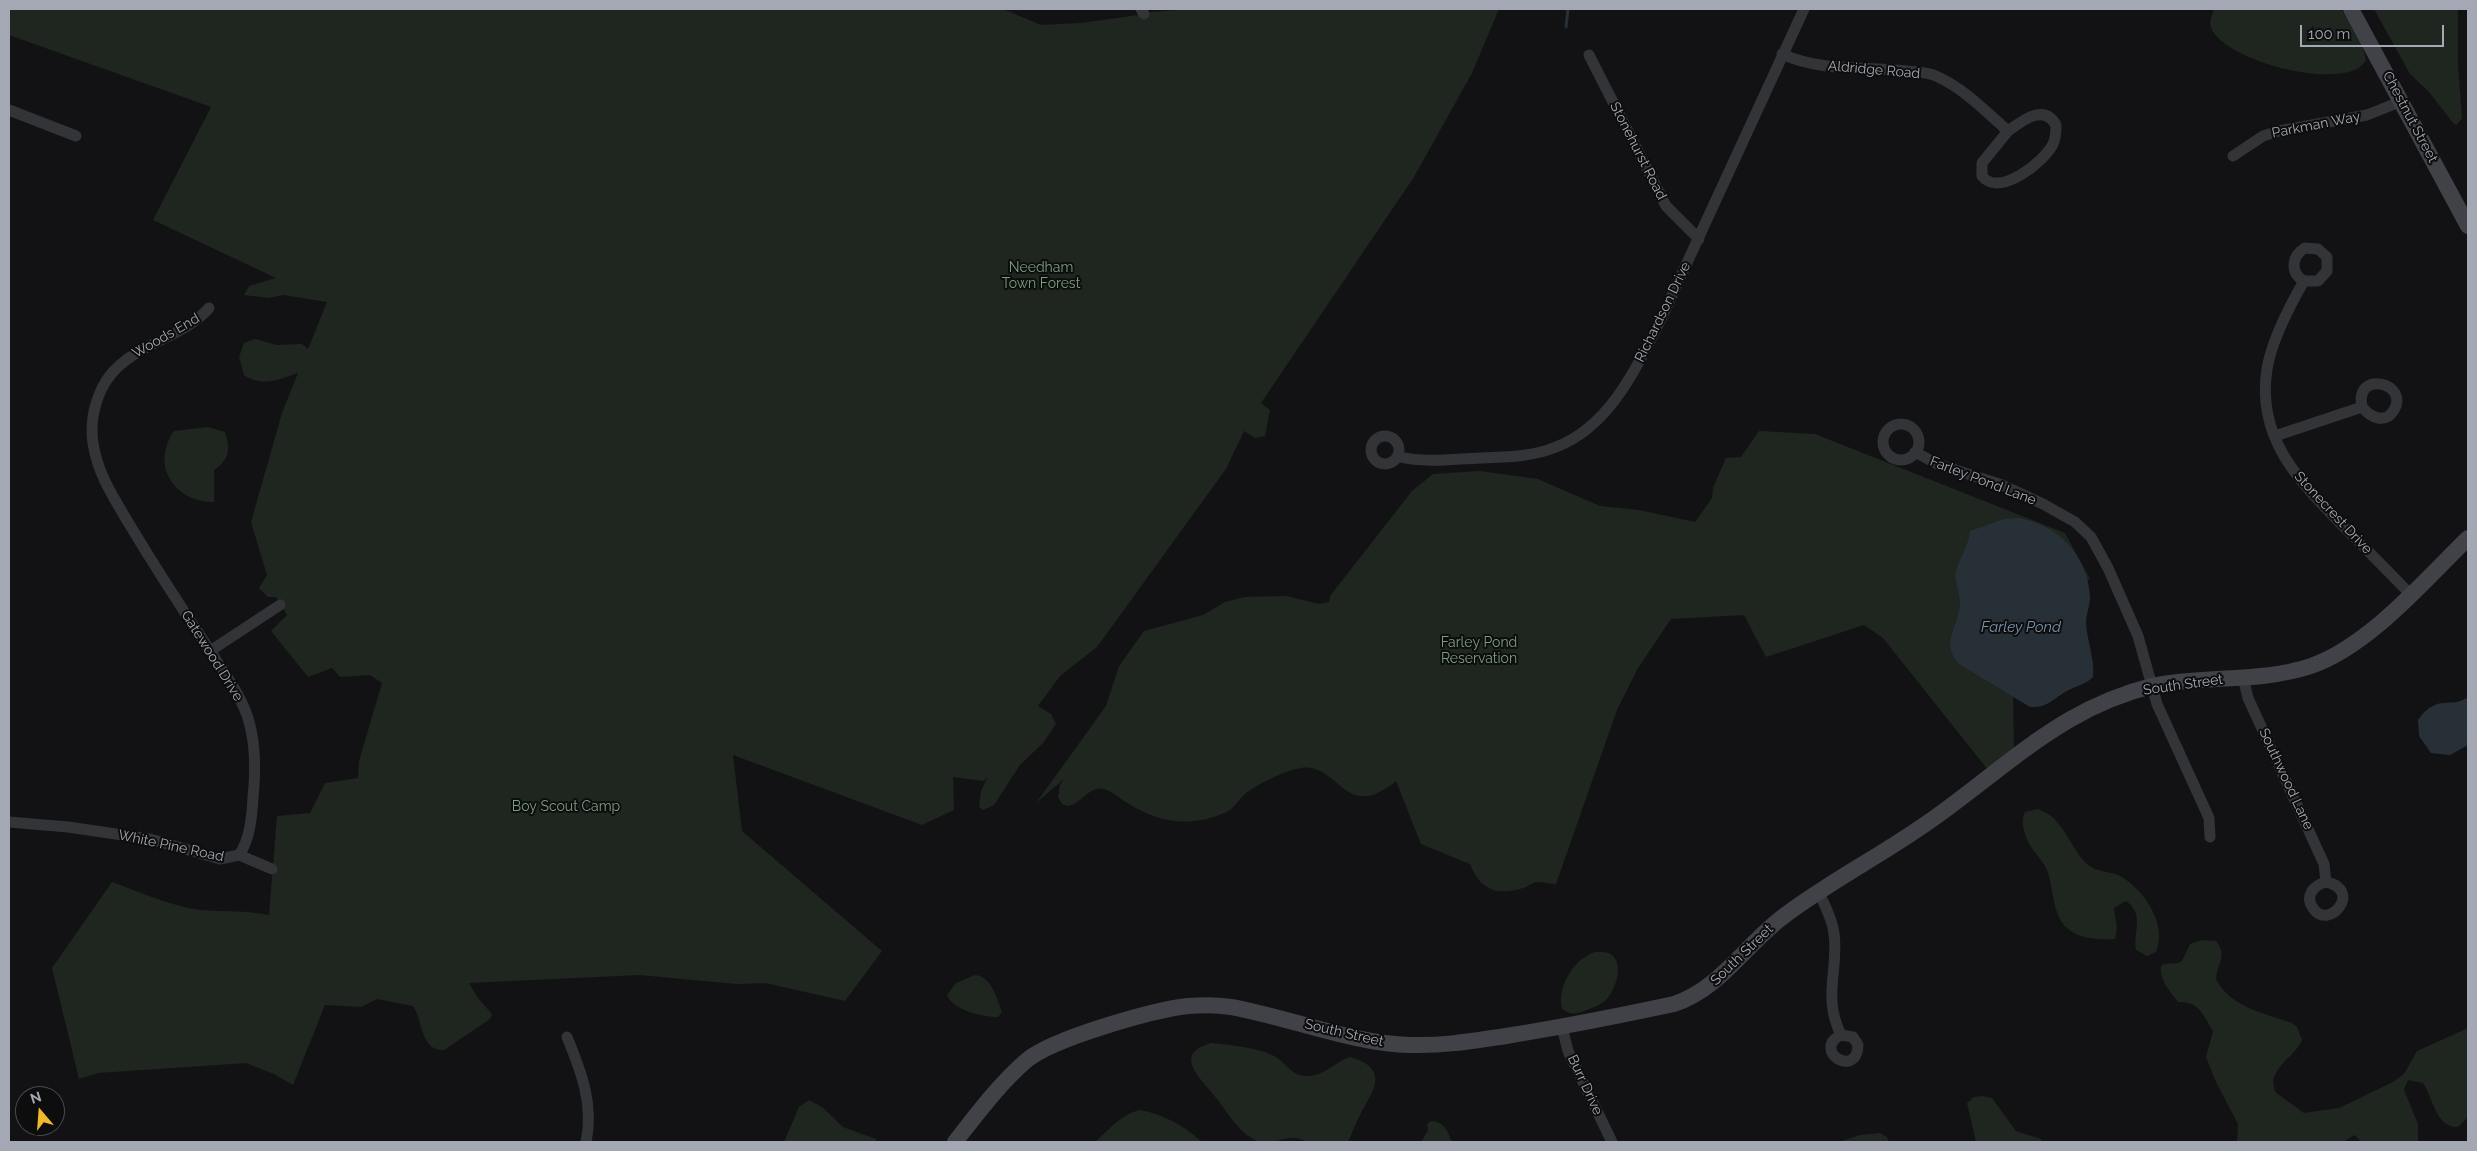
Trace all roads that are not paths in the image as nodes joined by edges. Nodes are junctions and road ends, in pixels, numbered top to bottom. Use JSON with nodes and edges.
{"nodes":[{"id":1,"x":1804,"y":9,"type":"edge"},
{"id":2,"x":2351,"y":9,"type":"edge"},
{"id":3,"x":1782,"y":54,"type":"junction"},
{"id":4,"x":1589,"y":55,"type":"dead end"},
{"id":5,"x":2402,"y":101,"type":"junction"},
{"id":6,"x":9,"y":110,"type":"edge"},
{"id":7,"x":2008,"y":131,"type":"junction"},
{"id":8,"x":76,"y":136,"type":"dead end"},
{"id":9,"x":2233,"y":156,"type":"dead end"},
{"id":10,"x":2468,"y":226,"type":"edge"},
{"id":11,"x":1699,"y":239,"type":"junction"},
{"id":12,"x":2304,"y":281,"type":"dead end"},
{"id":13,"x":209,"y":308,"type":"dead end"},
{"id":14,"x":2362,"y":407,"type":"dead end"},
{"id":15,"x":2275,"y":436,"type":"junction"},
{"id":16,"x":1915,"y":452,"type":"dead end"},
{"id":17,"x":1400,"y":457,"type":"dead end"},
{"id":18,"x":115,"y":500,"type":"joint"},
{"id":19,"x":2468,"y":538,"type":"edge"},
{"id":20,"x":2410,"y":594,"type":"junction"},
{"id":21,"x":280,"y":605,"type":"dead end"},
{"id":22,"x":210,"y":651,"type":"junction"},
{"id":23,"x":2242,"y":677,"type":"junction"},
{"id":24,"x":2152,"y":686,"type":"junction"},
{"id":25,"x":9,"y":822,"type":"edge"},
{"id":26,"x":2210,"y":837,"type":"dead end"},
{"id":27,"x":239,"y":856,"type":"junction"},
{"id":28,"x":272,"y":869,"type":"dead end"},
{"id":29,"x":2326,"y":882,"type":"dead end"},
{"id":30,"x":1819,"y":893,"type":"junction"},
{"id":31,"x":1562,"y":1027,"type":"junction"},
{"id":32,"x":1841,"y":1035,"type":"dead end"},
{"id":33,"x":567,"y":1037,"type":"dead end"},
{"id":34,"x":586,"y":1142,"type":"edge"},
{"id":35,"x":955,"y":1142,"type":"edge"},
{"id":36,"x":1612,"y":1142,"type":"edge"}],
"edges":[{"from":1,"to":3,"type":"street","name":"Richardson Drive"},
{"from":2,"to":5,"type":"street","name":"Chestnut Street"},
{"from":3,"to":7,"type":"street","name":"Aldridge Road"},
{"from":3,"to":11,"type":"street","name":"Richardson Drive"},
{"from":4,"to":11,"type":"street","name":"Stonehurst Road"},
{"from":5,"to":9,"type":"street","name":"Parkman Way"},
{"from":5,"to":10,"type":"street","name":"Chestnut Street"},
{"from":6,"to":8,"type":"street"},
{"from":7,"to":7,"type":"street"},
{"from":11,"to":17,"type":"street","name":"Richardson Drive"},
{"from":12,"to":15,"type":"street","name":"Stonecrest Drive"},
{"from":13,"to":18,"type":"street","name":"Woods End"},
{"from":14,"to":15,"type":"street"},
{"from":15,"to":20,"type":"street","name":"Stonecrest Drive"},
{"from":16,"to":24,"type":"street","name":"Farley Pond Lane"},
{"from":18,"to":22,"type":"street","name":"Gatewood Drive"},
{"from":19,"to":20,"type":"street","name":"South Street"},
{"from":20,"to":23,"type":"street","name":"South Street"},
{"from":21,"to":22,"type":"street"},
{"from":22,"to":27,"type":"street","name":"Gatewood Drive"},
{"from":23,"to":24,"type":"street","name":"South Street"},
{"from":23,"to":29,"type":"street","name":"Southwood Lane"},
{"from":24,"to":26,"type":"street"},
{"from":24,"to":30,"type":"street","name":"South Street"},
{"from":25,"to":27,"type":"street","name":"White Pine Road"},
{"from":27,"to":28,"type":"street","name":"White Pine Road"},
{"from":30,"to":31,"type":"street","name":"South Street"},
{"from":30,"to":32,"type":"street"},
{"from":31,"to":35,"type":"street","name":"South Street"},
{"from":31,"to":36,"type":"street","name":"Burr Drive"},
{"from":33,"to":34,"type":"street"}]}
